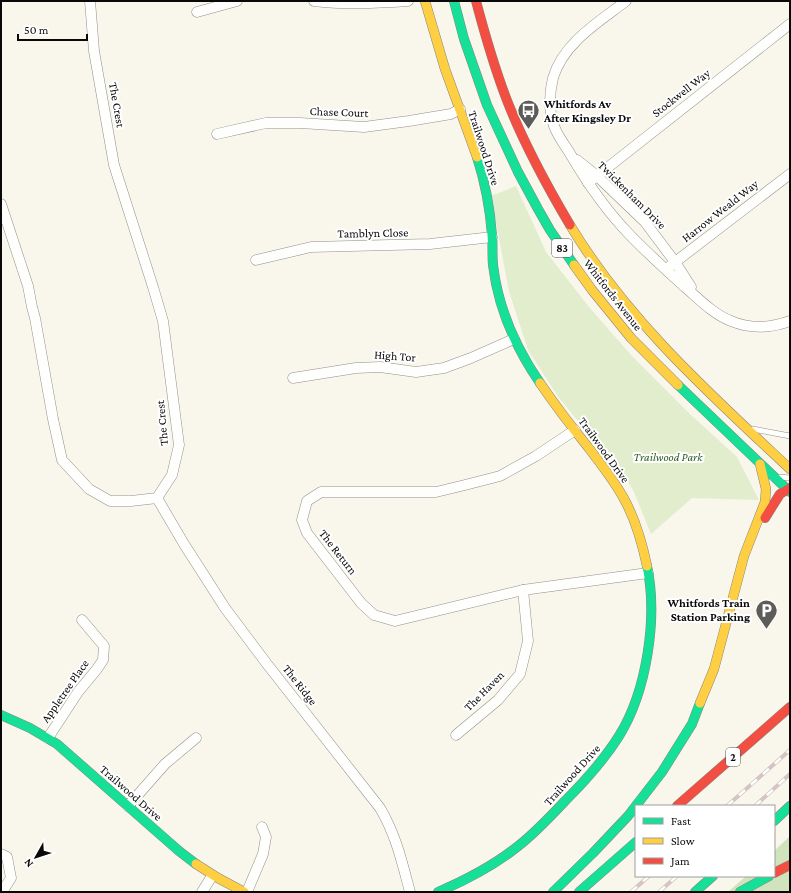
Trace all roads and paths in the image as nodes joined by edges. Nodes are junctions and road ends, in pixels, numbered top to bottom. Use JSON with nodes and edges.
{"nodes":[{"id":1,"x":90,"y":1,"type":"edge"},
{"id":2,"x":237,"y":1,"type":"edge"},
{"id":3,"x":314,"y":1,"type":"edge"},
{"id":4,"x":408,"y":1,"type":"edge"},
{"id":5,"x":425,"y":1,"type":"edge"},
{"id":6,"x":454,"y":1,"type":"edge"},
{"id":7,"x":476,"y":1,"type":"edge"},
{"id":8,"x":626,"y":1,"type":"edge"},
{"id":9,"x":197,"y":12,"type":"dead end"},
{"id":10,"x":790,"y":24,"type":"edge"},
{"id":11,"x":460,"y":110,"type":"junction"},
{"id":12,"x":217,"y":134,"type":"dead end"},
{"id":13,"x":570,"y":154,"type":"junction"},
{"id":14,"x":790,"y":174,"type":"edge"},
{"id":15,"x":596,"y":176,"type":"junction"},
{"id":16,"x":588,"y":183,"type":"junction"},
{"id":17,"x":1,"y":204,"type":"edge"},
{"id":18,"x":492,"y":237,"type":"junction"},
{"id":19,"x":256,"y":260,"type":"dead end"},
{"id":20,"x":675,"y":262,"type":"junction"},
{"id":21,"x":666,"y":270,"type":"junction"},
{"id":22,"x":697,"y":298,"type":"junction"},
{"id":23,"x":790,"y":321,"type":"edge"},
{"id":24,"x":514,"y":339,"type":"junction"},
{"id":25,"x":293,"y":378,"type":"dead end"},
{"id":26,"x":746,"y":428,"type":"junction"},
{"id":27,"x":575,"y":430,"type":"junction"},
{"id":28,"x":790,"y":436,"type":"edge"},
{"id":29,"x":760,"y":464,"type":"junction"},
{"id":30,"x":768,"y":471,"type":"junction"},
{"id":31,"x":790,"y":475,"type":"edge"},
{"id":32,"x":786,"y":490,"type":"edge"},
{"id":33,"x":157,"y":498,"type":"junction"},
{"id":34,"x":750,"y":541,"type":"junction"},
{"id":35,"x":648,"y":573,"type":"junction"},
{"id":36,"x":523,"y":590,"type":"junction"},
{"id":37,"x":82,"y":620,"type":"dead end"},
{"id":38,"x":790,"y":707,"type":"edge"},
{"id":39,"x":1,"y":715,"type":"edge"},
{"id":40,"x":456,"y":735,"type":"dead end"},
{"id":41,"x":48,"y":738,"type":"junction"},
{"id":42,"x":196,"y":738,"type":"dead end"},
{"id":43,"x":636,"y":805,"type":"edge"},
{"id":44,"x":678,"y":805,"type":"edge"},
{"id":45,"x":128,"y":806,"type":"junction"},
{"id":46,"x":790,"y":806,"type":"edge"},
{"id":47,"x":635,"y":807,"type":"edge"},
{"id":48,"x":775,"y":820,"type":"edge"},
{"id":49,"x":262,"y":827,"type":"dead end"},
{"id":50,"x":635,"y":843,"type":"edge"},
{"id":51,"x":1,"y":854,"type":"edge"},
{"id":52,"x":790,"y":865,"type":"edge"},
{"id":53,"x":775,"y":872,"type":"edge"},
{"id":54,"x":212,"y":876,"type":"junction"},
{"id":55,"x":712,"y":877,"type":"edge"},
{"id":56,"x":767,"y":877,"type":"edge"},
{"id":57,"x":2,"y":892,"type":"edge"},
{"id":58,"x":202,"y":892,"type":"edge"},
{"id":59,"x":244,"y":892,"type":"edge"},
{"id":60,"x":247,"y":892,"type":"edge"},
{"id":61,"x":410,"y":892,"type":"edge"},
{"id":62,"x":438,"y":892,"type":"edge"},
{"id":63,"x":553,"y":892,"type":"edge"},
{"id":64,"x":578,"y":892,"type":"edge"},
{"id":65,"x":695,"y":892,"type":"edge"},
{"id":66,"x":740,"y":892,"type":"edge"}],
"edges":[{"from":1,"to":33,"type":"street","name":"The Crest"},
{"from":2,"to":9,"type":"street"},
{"from":3,"to":4,"type":"street"},
{"from":5,"to":11,"type":"main road","name":"Trailwood Drive"},
{"from":6,"to":29,"type":"main road","name":"Whitfords Avenue","number":"83"},
{"from":7,"to":26,"type":"main road","name":"Whitfords Avenue","number":"83"},
{"from":8,"to":13,"type":"street","name":"Twickenham Drive"},
{"from":10,"to":15,"type":"street","name":"Stockwell Way"},
{"from":11,"to":12,"type":"street","name":"Chase Court"},
{"from":11,"to":18,"type":"main road","name":"Trailwood Drive"},
{"from":13,"to":15,"type":"street","name":"Twickenham Drive"},
{"from":13,"to":16,"type":"street","name":"Twickenham Drive"},
{"from":14,"to":20,"type":"street","name":"Harrow Weald Way"},
{"from":15,"to":16,"type":"street","name":"Stockwell Way"},
{"from":15,"to":20,"type":"street","name":"Twickenham Drive"},
{"from":16,"to":21,"type":"street","name":"Twickenham Drive"},
{"from":17,"to":33,"type":"street"},
{"from":18,"to":19,"type":"street","name":"Tamblyn Close"},
{"from":18,"to":24,"type":"main road","name":"Trailwood Drive"},
{"from":20,"to":21,"type":"street","name":"Harrow Weald Way"},
{"from":20,"to":22,"type":"street","name":"Twickenham Drive"},
{"from":21,"to":22,"type":"street","name":"Twickenham Drive"},
{"from":22,"to":23,"type":"street","name":"Twickenham Drive"},
{"from":24,"to":25,"type":"street","name":"High Tor"},
{"from":24,"to":27,"type":"main road","name":"Trailwood Drive"},
{"from":26,"to":28,"type":"lane"},
{"from":26,"to":31,"type":"main road","name":"Whitfords Avenue","number":"83"},
{"from":27,"to":35,"type":"main road","name":"Trailwood Drive"},
{"from":27,"to":36,"type":"street","name":"The Return"},
{"from":29,"to":30,"type":"main road","name":"Whitfords Avenue","number":"83"},
{"from":29,"to":34,"type":"main road"},
{"from":30,"to":31,"type":"lane"},
{"from":30,"to":32,"type":"main road","name":"Whitfords Avenue","number":"83"},
{"from":31,"to":32,"type":"lane"},
{"from":32,"to":34,"type":"main road"},
{"from":33,"to":61,"type":"street","name":"The Ridge"},
{"from":34,"to":43,"type":"main road"},
{"from":35,"to":36,"type":"street","name":"The Return"},
{"from":35,"to":62,"type":"main road","name":"Trailwood Drive"},
{"from":36,"to":40,"type":"street","name":"The Haven"},
{"from":37,"to":41,"type":"street","name":"Appletree Place"},
{"from":38,"to":44,"type":"main road","number":"2"},
{"from":39,"to":41,"type":"main road","name":"Trailwood Drive"},
{"from":41,"to":45,"type":"main road","name":"Trailwood Drive"},
{"from":42,"to":45,"type":"street"},
{"from":45,"to":54,"type":"main road","name":"Trailwood Drive"},
{"from":46,"to":48,"type":"main road"},
{"from":47,"to":63,"type":"main road"},
{"from":49,"to":60,"type":"street"},
{"from":50,"to":64,"type":"main road"},
{"from":51,"to":57,"type":"street"},
{"from":52,"to":53,"type":"main road"},
{"from":54,"to":58,"type":"street"},
{"from":54,"to":59,"type":"main road","name":"Trailwood Drive"},
{"from":55,"to":65,"type":"main road"},
{"from":56,"to":66,"type":"main road"}]}
